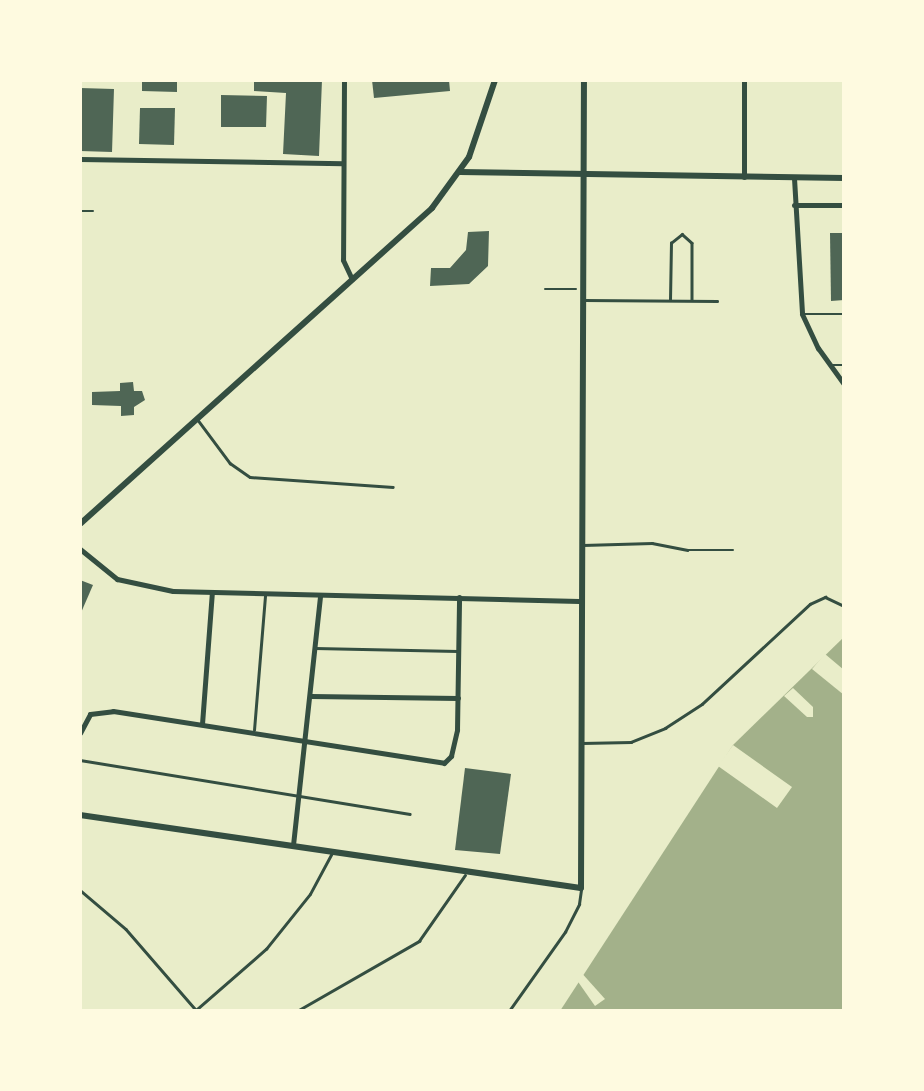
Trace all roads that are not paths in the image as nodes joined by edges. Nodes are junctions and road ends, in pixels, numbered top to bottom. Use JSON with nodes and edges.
{"nodes":[{"id":1,"x":344,"y":80,"type":"edge"},
{"id":2,"x":495,"y":80,"type":"edge"},
{"id":3,"x":584,"y":80,"type":"edge"},
{"id":4,"x":744,"y":80,"type":"edge"},
{"id":5,"x":80,"y":159,"type":"edge"},
{"id":6,"x":343,"y":163,"type":"junction"},
{"id":7,"x":460,"y":172,"type":"junction"},
{"id":8,"x":582,"y":176,"type":"junction"},
{"id":9,"x":744,"y":177,"type":"junction"},
{"id":10,"x":794,"y":178,"type":"junction"},
{"id":11,"x":844,"y":178,"type":"edge"},
{"id":12,"x":794,"y":204,"type":"junction"},
{"id":13,"x":844,"y":205,"type":"edge"},
{"id":14,"x":352,"y":278,"type":"junction"},
{"id":15,"x":582,"y":300,"type":"junction"},
{"id":16,"x":670,"y":300,"type":"junction"},
{"id":17,"x":692,"y":300,"type":"junction"},
{"id":18,"x":716,"y":301,"type":"dead end"},
{"id":19,"x":802,"y":314,"type":"junction"},
{"id":20,"x":844,"y":314,"type":"edge"},
{"id":21,"x":830,"y":365,"type":"junction"},
{"id":22,"x":844,"y":365,"type":"edge"},
{"id":23,"x":844,"y":384,"type":"edge"},
{"id":24,"x":197,"y":419,"type":"junction"},
{"id":25,"x":393,"y":486,"type":"dead end"},
{"id":26,"x":80,"y":524,"type":"edge"},
{"id":27,"x":581,"y":545,"type":"junction"},
{"id":28,"x":80,"y":549,"type":"edge"},
{"id":29,"x":733,"y":550,"type":"dead end"},
{"id":30,"x":212,"y":592,"type":"junction"},
{"id":31,"x":264,"y":595,"type":"junction"},
{"id":32,"x":320,"y":595,"type":"junction"},
{"id":33,"x":459,"y":597,"type":"junction"},
{"id":34,"x":580,"y":602,"type":"junction"},
{"id":35,"x":844,"y":606,"type":"edge"},
{"id":36,"x":315,"y":648,"type":"junction"},
{"id":37,"x":458,"y":651,"type":"junction"},
{"id":38,"x":310,"y":696,"type":"junction"},
{"id":39,"x":458,"y":698,"type":"junction"},
{"id":40,"x":202,"y":724,"type":"junction"},
{"id":41,"x":254,"y":732,"type":"junction"},
{"id":42,"x":80,"y":733,"type":"edge"},
{"id":43,"x":304,"y":740,"type":"junction"},
{"id":44,"x":581,"y":743,"type":"junction"},
{"id":45,"x":80,"y":760,"type":"edge"},
{"id":46,"x":298,"y":795,"type":"junction"},
{"id":47,"x":410,"y":814,"type":"dead end"},
{"id":48,"x":80,"y":816,"type":"edge"},
{"id":49,"x":293,"y":845,"type":"junction"},
{"id":50,"x":332,"y":852,"type":"junction"},
{"id":51,"x":465,"y":873,"type":"junction"},
{"id":52,"x":581,"y":888,"type":"junction"},
{"id":53,"x":80,"y":890,"type":"edge"},
{"id":54,"x":196,"y":1010,"type":"edge"},
{"id":55,"x":297,"y":1011,"type":"edge"},
{"id":56,"x":509,"y":1011,"type":"edge"}],
"edges":[{"from":1,"to":6,"type":"street"},
{"from":2,"to":7,"type":"street"},
{"from":3,"to":8,"type":"street"},
{"from":4,"to":9,"type":"street"},
{"from":5,"to":6,"type":"street"},
{"from":6,"to":14,"type":"street"},
{"from":7,"to":8,"type":"street"},
{"from":7,"to":14,"type":"street"},
{"from":8,"to":9,"type":"street"},
{"from":8,"to":15,"type":"street"},
{"from":9,"to":10,"type":"street"},
{"from":10,"to":11,"type":"street"},
{"from":10,"to":12,"type":"street"},
{"from":12,"to":13,"type":"street"},
{"from":12,"to":19,"type":"street"},
{"from":14,"to":24,"type":"street"},
{"from":15,"to":16,"type":"lane"},
{"from":15,"to":27,"type":"street"},
{"from":16,"to":17,"type":"lane"},
{"from":16,"to":17,"type":"lane"},
{"from":17,"to":18,"type":"lane"},
{"from":19,"to":20,"type":"lane"},
{"from":19,"to":21,"type":"street"},
{"from":21,"to":22,"type":"lane"},
{"from":21,"to":23,"type":"street"},
{"from":24,"to":25,"type":"lane"},
{"from":24,"to":26,"type":"street"},
{"from":27,"to":29,"type":"lane"},
{"from":27,"to":34,"type":"street"},
{"from":28,"to":30,"type":"street"},
{"from":30,"to":31,"type":"street"},
{"from":30,"to":40,"type":"street"},
{"from":31,"to":32,"type":"street"},
{"from":31,"to":41,"type":"lane"},
{"from":32,"to":33,"type":"street"},
{"from":32,"to":36,"type":"street"},
{"from":33,"to":34,"type":"street"},
{"from":33,"to":37,"type":"street"},
{"from":34,"to":44,"type":"street"},
{"from":35,"to":44,"type":"lane"},
{"from":36,"to":37,"type":"lane"},
{"from":36,"to":38,"type":"street"},
{"from":37,"to":39,"type":"street"},
{"from":38,"to":39,"type":"street"},
{"from":38,"to":43,"type":"street"},
{"from":39,"to":43,"type":"street"},
{"from":40,"to":41,"type":"street"},
{"from":40,"to":42,"type":"street"},
{"from":41,"to":43,"type":"street"},
{"from":43,"to":46,"type":"street"},
{"from":44,"to":52,"type":"street"},
{"from":45,"to":46,"type":"lane"},
{"from":46,"to":47,"type":"lane"},
{"from":46,"to":49,"type":"street"},
{"from":48,"to":49,"type":"street"},
{"from":49,"to":50,"type":"street"},
{"from":50,"to":51,"type":"street"},
{"from":50,"to":54,"type":"lane"},
{"from":51,"to":52,"type":"street"},
{"from":51,"to":55,"type":"lane"},
{"from":52,"to":56,"type":"lane"},
{"from":53,"to":54,"type":"lane"}]}
